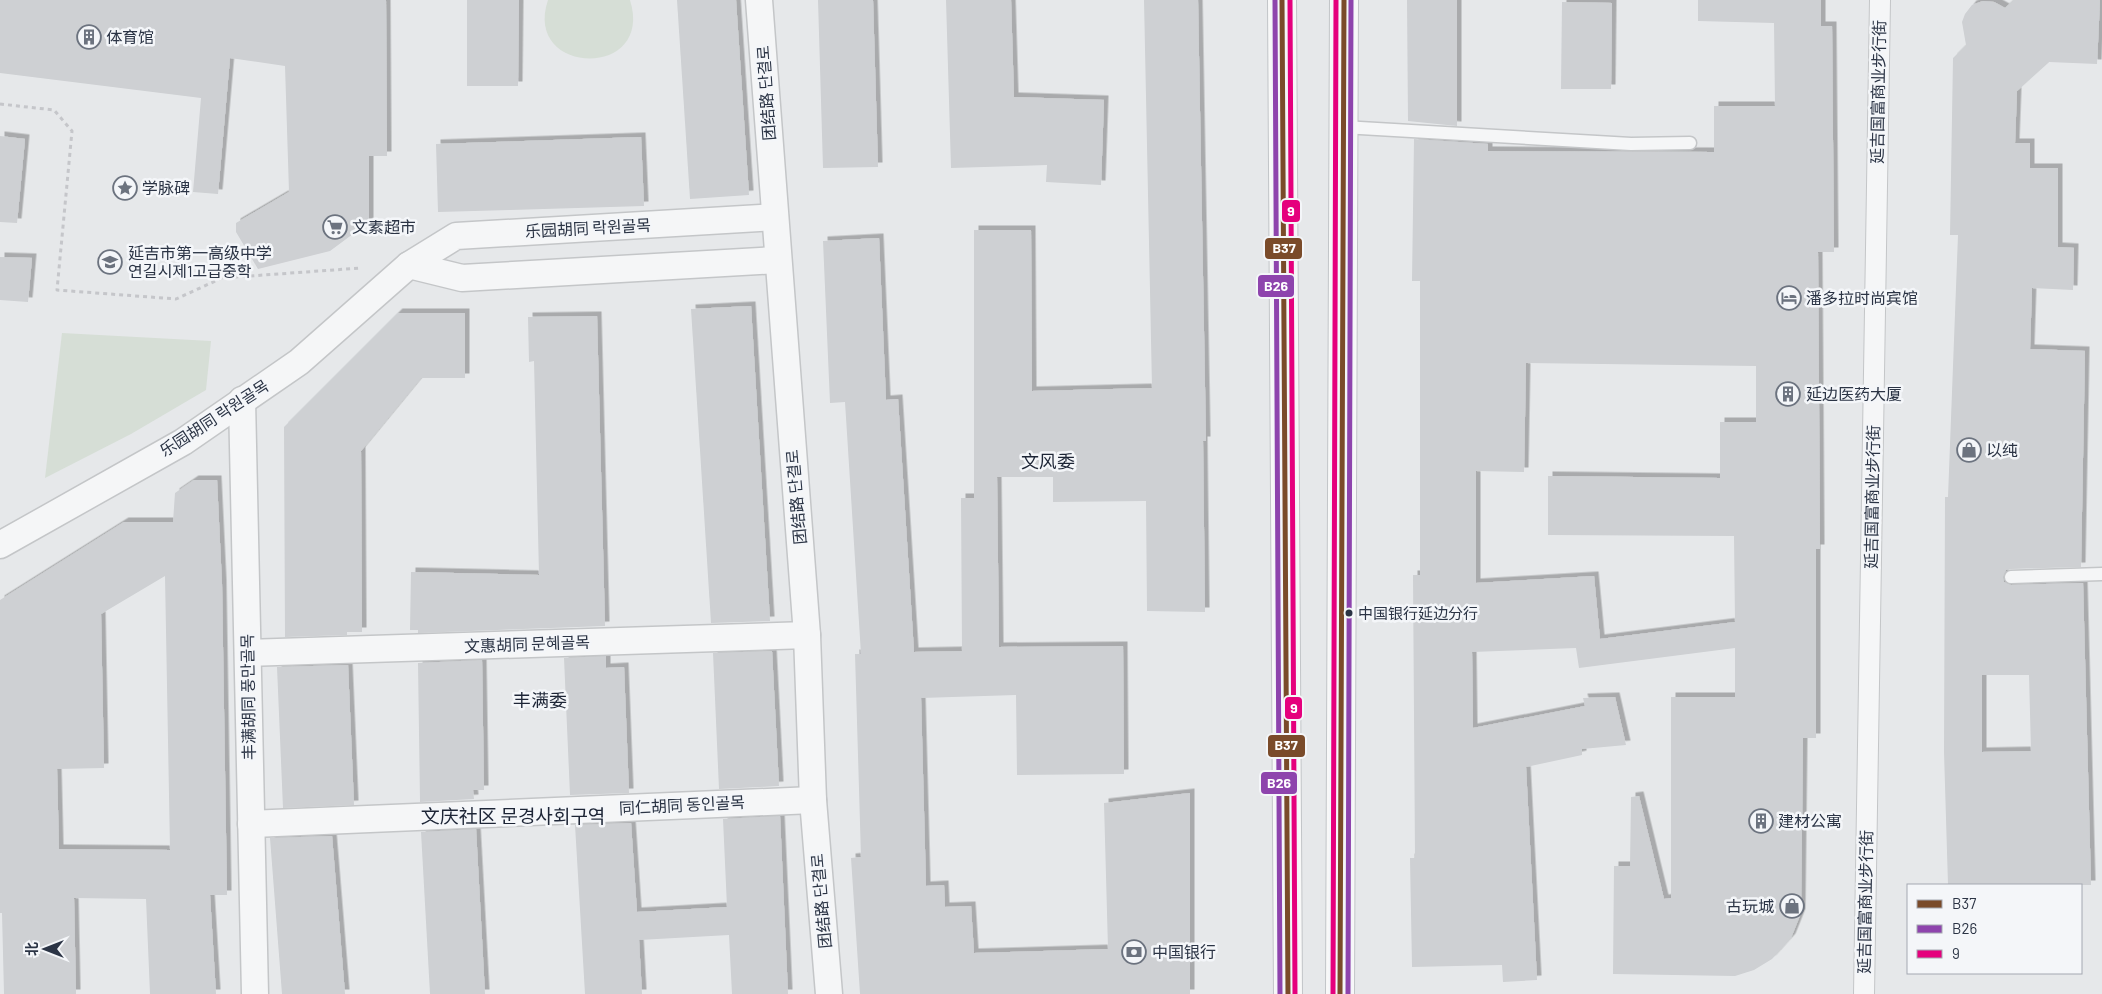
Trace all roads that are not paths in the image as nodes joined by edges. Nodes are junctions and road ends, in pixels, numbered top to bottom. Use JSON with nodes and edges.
{"nodes":[{"id":1,"x":759,"y":0,"type":"edge"},
{"id":2,"x":1282,"y":0,"type":"edge"},
{"id":3,"x":1344,"y":0,"type":"edge"},
{"id":4,"x":1880,"y":0,"type":"edge"},
{"id":5,"x":1343,"y":127,"type":"junction"},
{"id":6,"x":1690,"y":143,"type":"dead end"},
{"id":7,"x":774,"y":217,"type":"junction"},
{"id":8,"x":777,"y":260,"type":"junction"},
{"id":9,"x":409,"y":265,"type":"junction"},
{"id":10,"x":242,"y":400,"type":"junction"},
{"id":11,"x":0,"y":545,"type":"edge"},
{"id":12,"x":2102,"y":574,"type":"edge"},
{"id":13,"x":2011,"y":577,"type":"dead end"},
{"id":14,"x":807,"y":635,"type":"junction"},
{"id":15,"x":248,"y":652,"type":"junction"},
{"id":16,"x":813,"y":800,"type":"junction"},
{"id":17,"x":251,"y":824,"type":"junction"},
{"id":18,"x":254,"y":994,"type":"edge"},
{"id":19,"x":829,"y":994,"type":"edge"},
{"id":20,"x":1288,"y":994,"type":"edge"},
{"id":21,"x":1340,"y":994,"type":"edge"},
{"id":22,"x":1864,"y":994,"type":"edge"}],
"edges":[{"from":1,"to":7,"type":"street","name":"团结路 단결로"},
{"from":2,"to":20,"type":"main road"},
{"from":3,"to":5,"type":"main road"},
{"from":4,"to":22,"type":"street","name":"延吉国富商业步行街"},
{"from":5,"to":6,"type":"lane"},
{"from":5,"to":21,"type":"main road"},
{"from":7,"to":8,"type":"street","name":"团结路 단결로"},
{"from":7,"to":9,"type":"street","name":"乐园胡同 락원골목"},
{"from":8,"to":9,"type":"street"},
{"from":8,"to":14,"type":"street","name":"团结路 단결로"},
{"from":9,"to":10,"type":"street","name":"乐园胡同 락원골목"},
{"from":10,"to":11,"type":"street","name":"乐园胡同 락원골목"},
{"from":10,"to":15,"type":"street","name":"丰满胡同 풍만골목"},
{"from":12,"to":13,"type":"lane"},
{"from":14,"to":15,"type":"street","name":"文惠胡同 문혜골목"},
{"from":14,"to":16,"type":"street","name":"团结路 단결로"},
{"from":15,"to":17,"type":"street","name":"丰满胡同 풍만골목"},
{"from":16,"to":17,"type":"street","name":"同仁胡同 동인골목"},
{"from":16,"to":19,"type":"street","name":"团结路 단결로"},
{"from":17,"to":18,"type":"street","name":"丰满胡同 풍만골목"}]}
